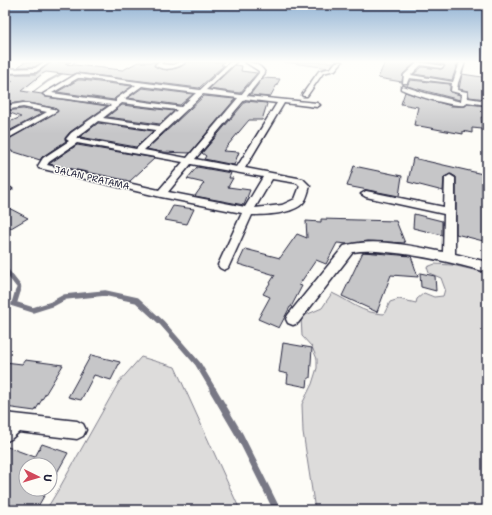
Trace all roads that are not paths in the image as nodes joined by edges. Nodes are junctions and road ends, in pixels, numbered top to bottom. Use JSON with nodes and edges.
{"nodes":[{"id":1,"x":59,"y":86,"type":"edge"},
{"id":2,"x":138,"y":86,"type":"edge"},
{"id":3,"x":165,"y":86,"type":"edge"},
{"id":4,"x":207,"y":86,"type":"edge"},
{"id":5,"x":252,"y":86,"type":"edge"},
{"id":6,"x":311,"y":86,"type":"edge"},
{"id":7,"x":404,"y":86,"type":"edge"},
{"id":8,"x":455,"y":86,"type":"edge"},
{"id":9,"x":202,"y":91,"type":"junction"},
{"id":10,"x":305,"y":95,"type":"dead end"},
{"id":11,"x":243,"y":97,"type":"junction"},
{"id":12,"x":465,"y":100,"type":"junction"},
{"id":13,"x":119,"y":102,"type":"junction"},
{"id":14,"x":282,"y":102,"type":"junction"},
{"id":15,"x":487,"y":103,"type":"edge"},
{"id":16,"x":317,"y":106,"type":"dead end"},
{"id":17,"x":5,"y":108,"type":"edge"},
{"id":18,"x":183,"y":109,"type":"junction"},
{"id":19,"x":96,"y":119,"type":"junction"},
{"id":20,"x":162,"y":129,"type":"junction"},
{"id":21,"x":7,"y":135,"type":"edge"},
{"id":22,"x":76,"y":140,"type":"junction"},
{"id":23,"x":137,"y":152,"type":"junction"},
{"id":24,"x":189,"y":161,"type":"junction"},
{"id":25,"x":240,"y":170,"type":"junction"},
{"id":26,"x":269,"y":175,"type":"junction"},
{"id":27,"x":450,"y":178,"type":"dead end"},
{"id":28,"x":161,"y":194,"type":"junction"},
{"id":29,"x":366,"y":194,"type":"dead end"},
{"id":30,"x":248,"y":212,"type":"junction"},
{"id":31,"x":450,"y":212,"type":"junction"},
{"id":32,"x":449,"y":257,"type":"junction"},
{"id":33,"x":224,"y":265,"type":"dead end"},
{"id":34,"x":487,"y":267,"type":"edge"},
{"id":35,"x":293,"y":319,"type":"dead end"},
{"id":36,"x":9,"y":426,"type":"edge"},
{"id":37,"x":77,"y":430,"type":"dead end"}],
"edges":[{"from":1,"to":13,"type":"street"},
{"from":2,"to":13,"type":"street"},
{"from":3,"to":9,"type":"street"},
{"from":4,"to":9,"type":"street"},
{"from":5,"to":11,"type":"street"},
{"from":6,"to":10,"type":"street"},
{"from":7,"to":12,"type":"street"},
{"from":8,"to":12,"type":"street"},
{"from":9,"to":11,"type":"street"},
{"from":9,"to":18,"type":"street"},
{"from":11,"to":14,"type":"street"},
{"from":11,"to":24,"type":"street"},
{"from":12,"to":15,"type":"street"},
{"from":13,"to":18,"type":"street"},
{"from":13,"to":19,"type":"street"},
{"from":14,"to":16,"type":"street"},
{"from":14,"to":25,"type":"street"},
{"from":17,"to":21,"type":"street"},
{"from":18,"to":20,"type":"street"},
{"from":19,"to":20,"type":"street"},
{"from":19,"to":22,"type":"street","name":"JALAN PRATAMA"},
{"from":20,"to":23,"type":"street"},
{"from":22,"to":23,"type":"street","name":"JALAN PRATAMA"},
{"from":22,"to":28,"type":"street","name":"JALAN PRATAMA"},
{"from":23,"to":24,"type":"street","name":"JALAN PRATAMA"},
{"from":24,"to":25,"type":"street","name":"JALAN PRATAMA"},
{"from":24,"to":28,"type":"street"},
{"from":25,"to":26,"type":"street","name":"JALAN PRATAMA"},
{"from":26,"to":30,"type":"street"},
{"from":26,"to":30,"type":"street","name":"JALAN PRATAMA"},
{"from":27,"to":31,"type":"street"},
{"from":28,"to":30,"type":"street","name":"JALAN PRATAMA"},
{"from":29,"to":31,"type":"street"},
{"from":30,"to":33,"type":"street"},
{"from":31,"to":32,"type":"street"},
{"from":32,"to":34,"type":"street"},
{"from":32,"to":35,"type":"street"},
{"from":36,"to":37,"type":"street"}]}
